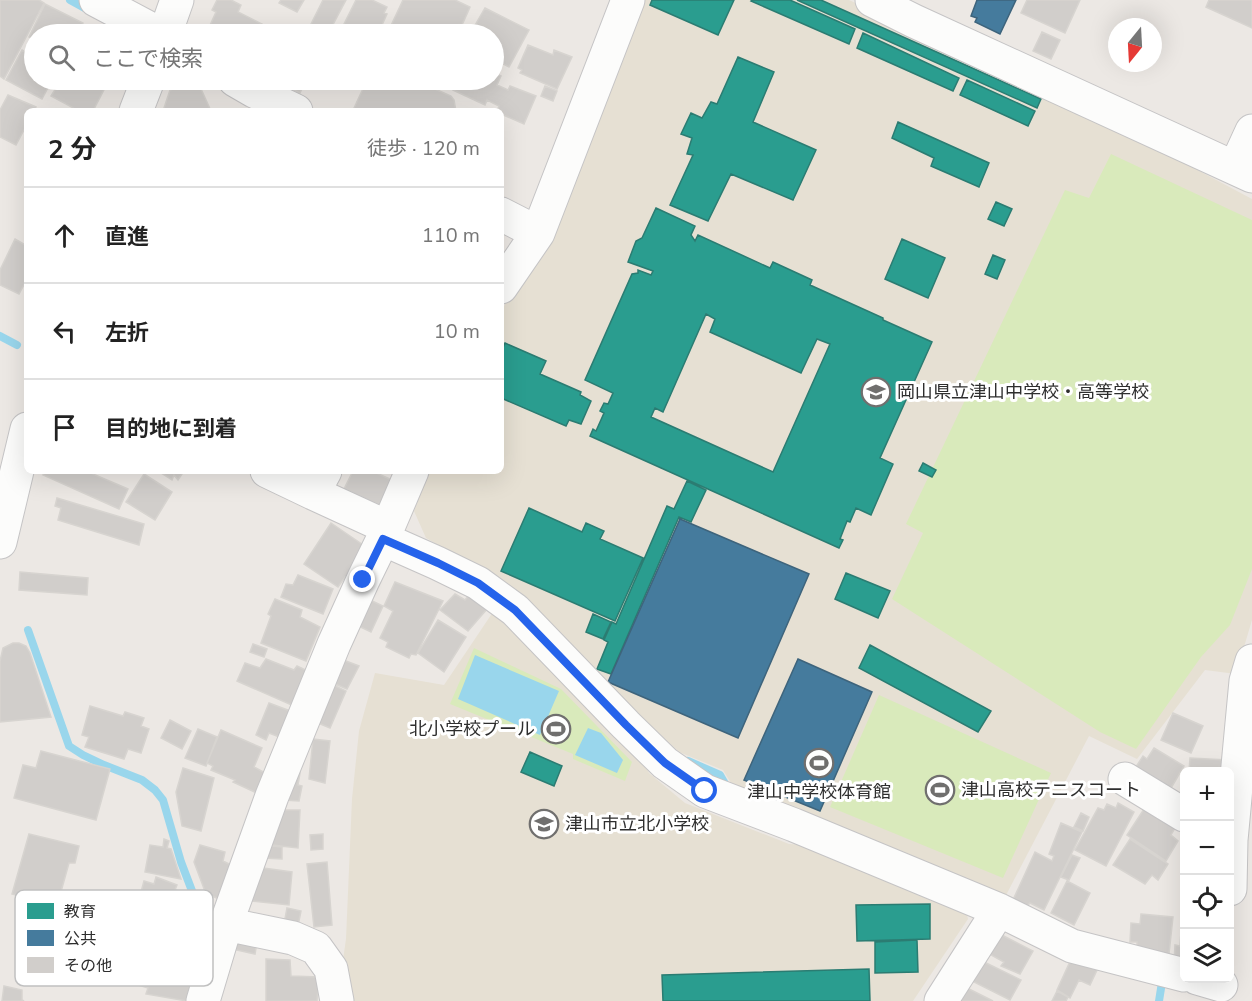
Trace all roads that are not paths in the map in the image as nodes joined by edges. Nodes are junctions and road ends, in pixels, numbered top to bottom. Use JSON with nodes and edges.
{"nodes":[{"id":1,"x":96,"y":0,"type":"edge"},
{"id":2,"x":177,"y":0,"type":"edge"},
{"id":3,"x":628,"y":0,"type":"edge"},
{"id":4,"x":872,"y":0,"type":"edge"},
{"id":5,"x":141,"y":24,"type":"edge"},
{"id":6,"x":169,"y":24,"type":"edge"},
{"id":7,"x":144,"y":90,"type":"edge"},
{"id":8,"x":252,"y":90,"type":"edge"},
{"id":9,"x":137,"y":108,"type":"edge"},
{"id":10,"x":290,"y":108,"type":"edge"},
{"id":11,"x":1252,"y":131,"type":"edge"},
{"id":12,"x":1243,"y":172,"type":"edge"},
{"id":13,"x":504,"y":216,"type":"edge"},
{"id":14,"x":538,"y":233,"type":"junction"},
{"id":15,"x":504,"y":283,"type":"edge"},
{"id":16,"x":24,"y":442,"type":"edge"},
{"id":17,"x":281,"y":474,"type":"edge"},
{"id":18,"x":411,"y":474,"type":"edge"},
{"id":19,"x":319,"y":482,"type":"edge"},
{"id":20,"x":385,"y":533,"type":"junction"},
{"id":21,"x":0,"y":542,"type":"edge"},
{"id":22,"x":1250,"y":675,"type":"edge"},
{"id":23,"x":1125,"y":778,"type":"dead end"},
{"id":24,"x":1180,"y":812,"type":"edge"},
{"id":25,"x":1233,"y":821,"type":"edge"},
{"id":26,"x":999,"y":910,"type":"junction"},
{"id":27,"x":226,"y":924,"type":"junction"},
{"id":28,"x":213,"y":968,"type":"edge"},
{"id":29,"x":1180,"y":974,"type":"edge"},
{"id":30,"x":207,"y":986,"type":"edge"},
{"id":31,"x":203,"y":1001,"type":"edge"},
{"id":32,"x":337,"y":1001,"type":"edge"},
{"id":33,"x":940,"y":1001,"type":"edge"}],
"edges":[{"from":1,"to":5,"type":"street"},
{"from":2,"to":6,"type":"street"},
{"from":3,"to":14,"type":"street"},
{"from":4,"to":12,"type":"street"},
{"from":7,"to":9,"type":"street"},
{"from":8,"to":10,"type":"street"},
{"from":11,"to":12,"type":"street"},
{"from":13,"to":14,"type":"street"},
{"from":14,"to":15,"type":"street"},
{"from":16,"to":21,"type":"street"},
{"from":17,"to":19,"type":"street"},
{"from":18,"to":20,"type":"street"},
{"from":19,"to":20,"type":"street"},
{"from":20,"to":26,"type":"street"},
{"from":20,"to":27,"type":"street"},
{"from":22,"to":25,"type":"street"},
{"from":23,"to":24,"type":"street"},
{"from":26,"to":29,"type":"street"},
{"from":26,"to":33,"type":"street"},
{"from":27,"to":28,"type":"street"},
{"from":27,"to":32,"type":"street"},
{"from":30,"to":31,"type":"street"}]}
